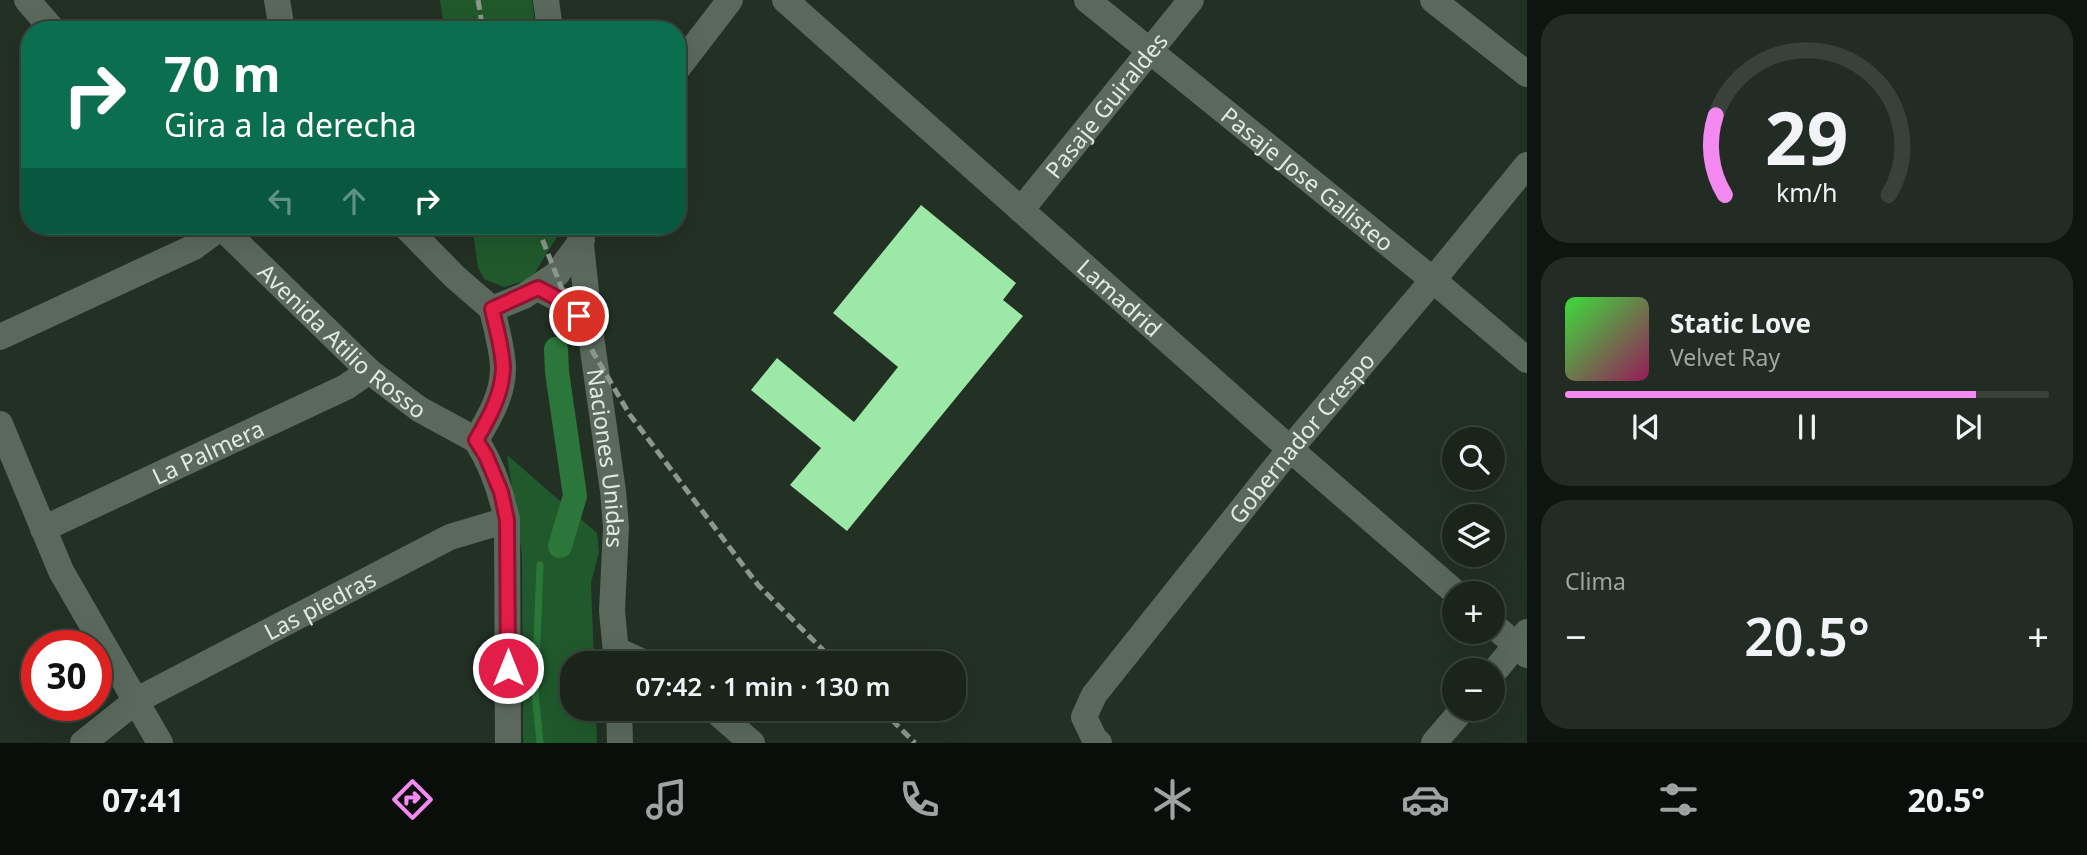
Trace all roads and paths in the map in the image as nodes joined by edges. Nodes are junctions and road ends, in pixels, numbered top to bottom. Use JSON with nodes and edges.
{"nodes":[{"id":1,"x":27,"y":0,"type":"edge"},
{"id":2,"x":276,"y":0,"type":"edge"},
{"id":3,"x":546,"y":0,"type":"edge"},
{"id":4,"x":730,"y":0,"type":"edge"},
{"id":5,"x":785,"y":0,"type":"edge"},
{"id":6,"x":1087,"y":0,"type":"edge"},
{"id":7,"x":1191,"y":0,"type":"edge"},
{"id":8,"x":1433,"y":0,"type":"edge"},
{"id":9,"x":45,"y":21,"type":"edge"},
{"id":10,"x":280,"y":21,"type":"edge"},
{"id":11,"x":549,"y":21,"type":"edge"},
{"id":12,"x":1149,"y":51,"type":"junction"},
{"id":13,"x":686,"y":57,"type":"edge"},
{"id":14,"x":1527,"y":74,"type":"edge"},
{"id":15,"x":1527,"y":165,"type":"edge"},
{"id":16,"x":1021,"y":210,"type":"junction"},
{"id":17,"x":209,"y":235,"type":"edge"},
{"id":18,"x":230,"y":235,"type":"edge"},
{"id":19,"x":414,"y":235,"type":"edge"},
{"id":20,"x":580,"y":235,"type":"edge"},
{"id":21,"x":581,"y":235,"type":"edge"},
{"id":22,"x":1433,"y":281,"type":"junction"},
{"id":23,"x":538,"y":288,"type":"junction"},
{"id":24,"x":492,"y":309,"type":"junction"},
{"id":25,"x":590,"y":329,"type":"junction"},
{"id":26,"x":0,"y":337,"type":"edge"},
{"id":27,"x":1527,"y":360,"type":"edge"},
{"id":28,"x":369,"y":371,"type":"junction"},
{"id":29,"x":0,"y":424,"type":"edge"},
{"id":30,"x":476,"y":440,"type":"junction"},
{"id":31,"x":1290,"y":449,"type":"junction"},
{"id":32,"x":507,"y":520,"type":"junction"},
{"id":33,"x":43,"y":529,"type":"junction"},
{"id":34,"x":1442,"y":581,"type":"edge"},
{"id":35,"x":1505,"y":633,"type":"edge"},
{"id":36,"x":1523,"y":644,"type":"edge"},
{"id":37,"x":616,"y":651,"type":"edge"},
{"id":38,"x":1505,"y":661,"type":"edge"},
{"id":39,"x":137,"y":701,"type":"junction"},
{"id":40,"x":619,"y":721,"type":"edge"},
{"id":41,"x":727,"y":721,"type":"edge"},
{"id":42,"x":1453,"y":721,"type":"edge"},
{"id":43,"x":83,"y":743,"type":"edge"},
{"id":44,"x":160,"y":743,"type":"edge"},
{"id":45,"x":508,"y":743,"type":"edge"},
{"id":46,"x":620,"y":743,"type":"edge"},
{"id":47,"x":752,"y":743,"type":"edge"},
{"id":48,"x":1099,"y":743,"type":"edge"},
{"id":49,"x":1434,"y":743,"type":"edge"}],
"edges":[{"from":1,"to":9,"type":"street"},
{"from":2,"to":10,"type":"street"},
{"from":3,"to":11,"type":"street"},
{"from":4,"to":13,"type":"street"},
{"from":5,"to":16,"type":"street","name":"Lamadrid"},
{"from":6,"to":12,"type":"street","name":"Pasaje Jose Galisteo"},
{"from":7,"to":12,"type":"street","name":"Pasaje Guiraldes"},
{"from":8,"to":14,"type":"street"},
{"from":12,"to":16,"type":"street","name":"Pasaje Guiraldes"},
{"from":12,"to":22,"type":"street","name":"Pasaje Jose Galisteo"},
{"from":15,"to":22,"type":"street","name":"Gobernador Crespo"},
{"from":16,"to":31,"type":"street","name":"Lamadrid"},
{"from":17,"to":26,"type":"street"},
{"from":18,"to":28,"type":"street","name":"Avenida Atilio Rosso"},
{"from":19,"to":24,"type":"street"},
{"from":20,"to":23,"type":"street"},
{"from":21,"to":25,"type":"street","name":"Naciones Unidas"},
{"from":22,"to":27,"type":"street","name":"Pasaje Jose Galisteo"},
{"from":22,"to":31,"type":"street","name":"Gobernador Crespo"},
{"from":23,"to":24,"type":"street"},
{"from":23,"to":25,"type":"street"},
{"from":24,"to":30,"type":"street"},
{"from":25,"to":37,"type":"street","name":"Naciones Unidas"},
{"from":28,"to":30,"type":"street","name":"Avenida Atilio Rosso"},
{"from":28,"to":33,"type":"street","name":"La Palmera"},
{"from":29,"to":33,"type":"street"},
{"from":30,"to":32,"type":"street"},
{"from":31,"to":34,"type":"street","name":"Lamadrid"},
{"from":31,"to":48,"type":"street","name":"Gobernador Crespo"},
{"from":32,"to":39,"type":"street","name":"Las piedras"},
{"from":32,"to":45,"type":"street"},
{"from":33,"to":39,"type":"street"},
{"from":35,"to":36,"type":"street"},
{"from":36,"to":38,"type":"street"},
{"from":39,"to":43,"type":"street","name":"Las piedras"},
{"from":39,"to":44,"type":"street"},
{"from":40,"to":46,"type":"street"},
{"from":41,"to":47,"type":"street"},
{"from":42,"to":49,"type":"street"}]}
